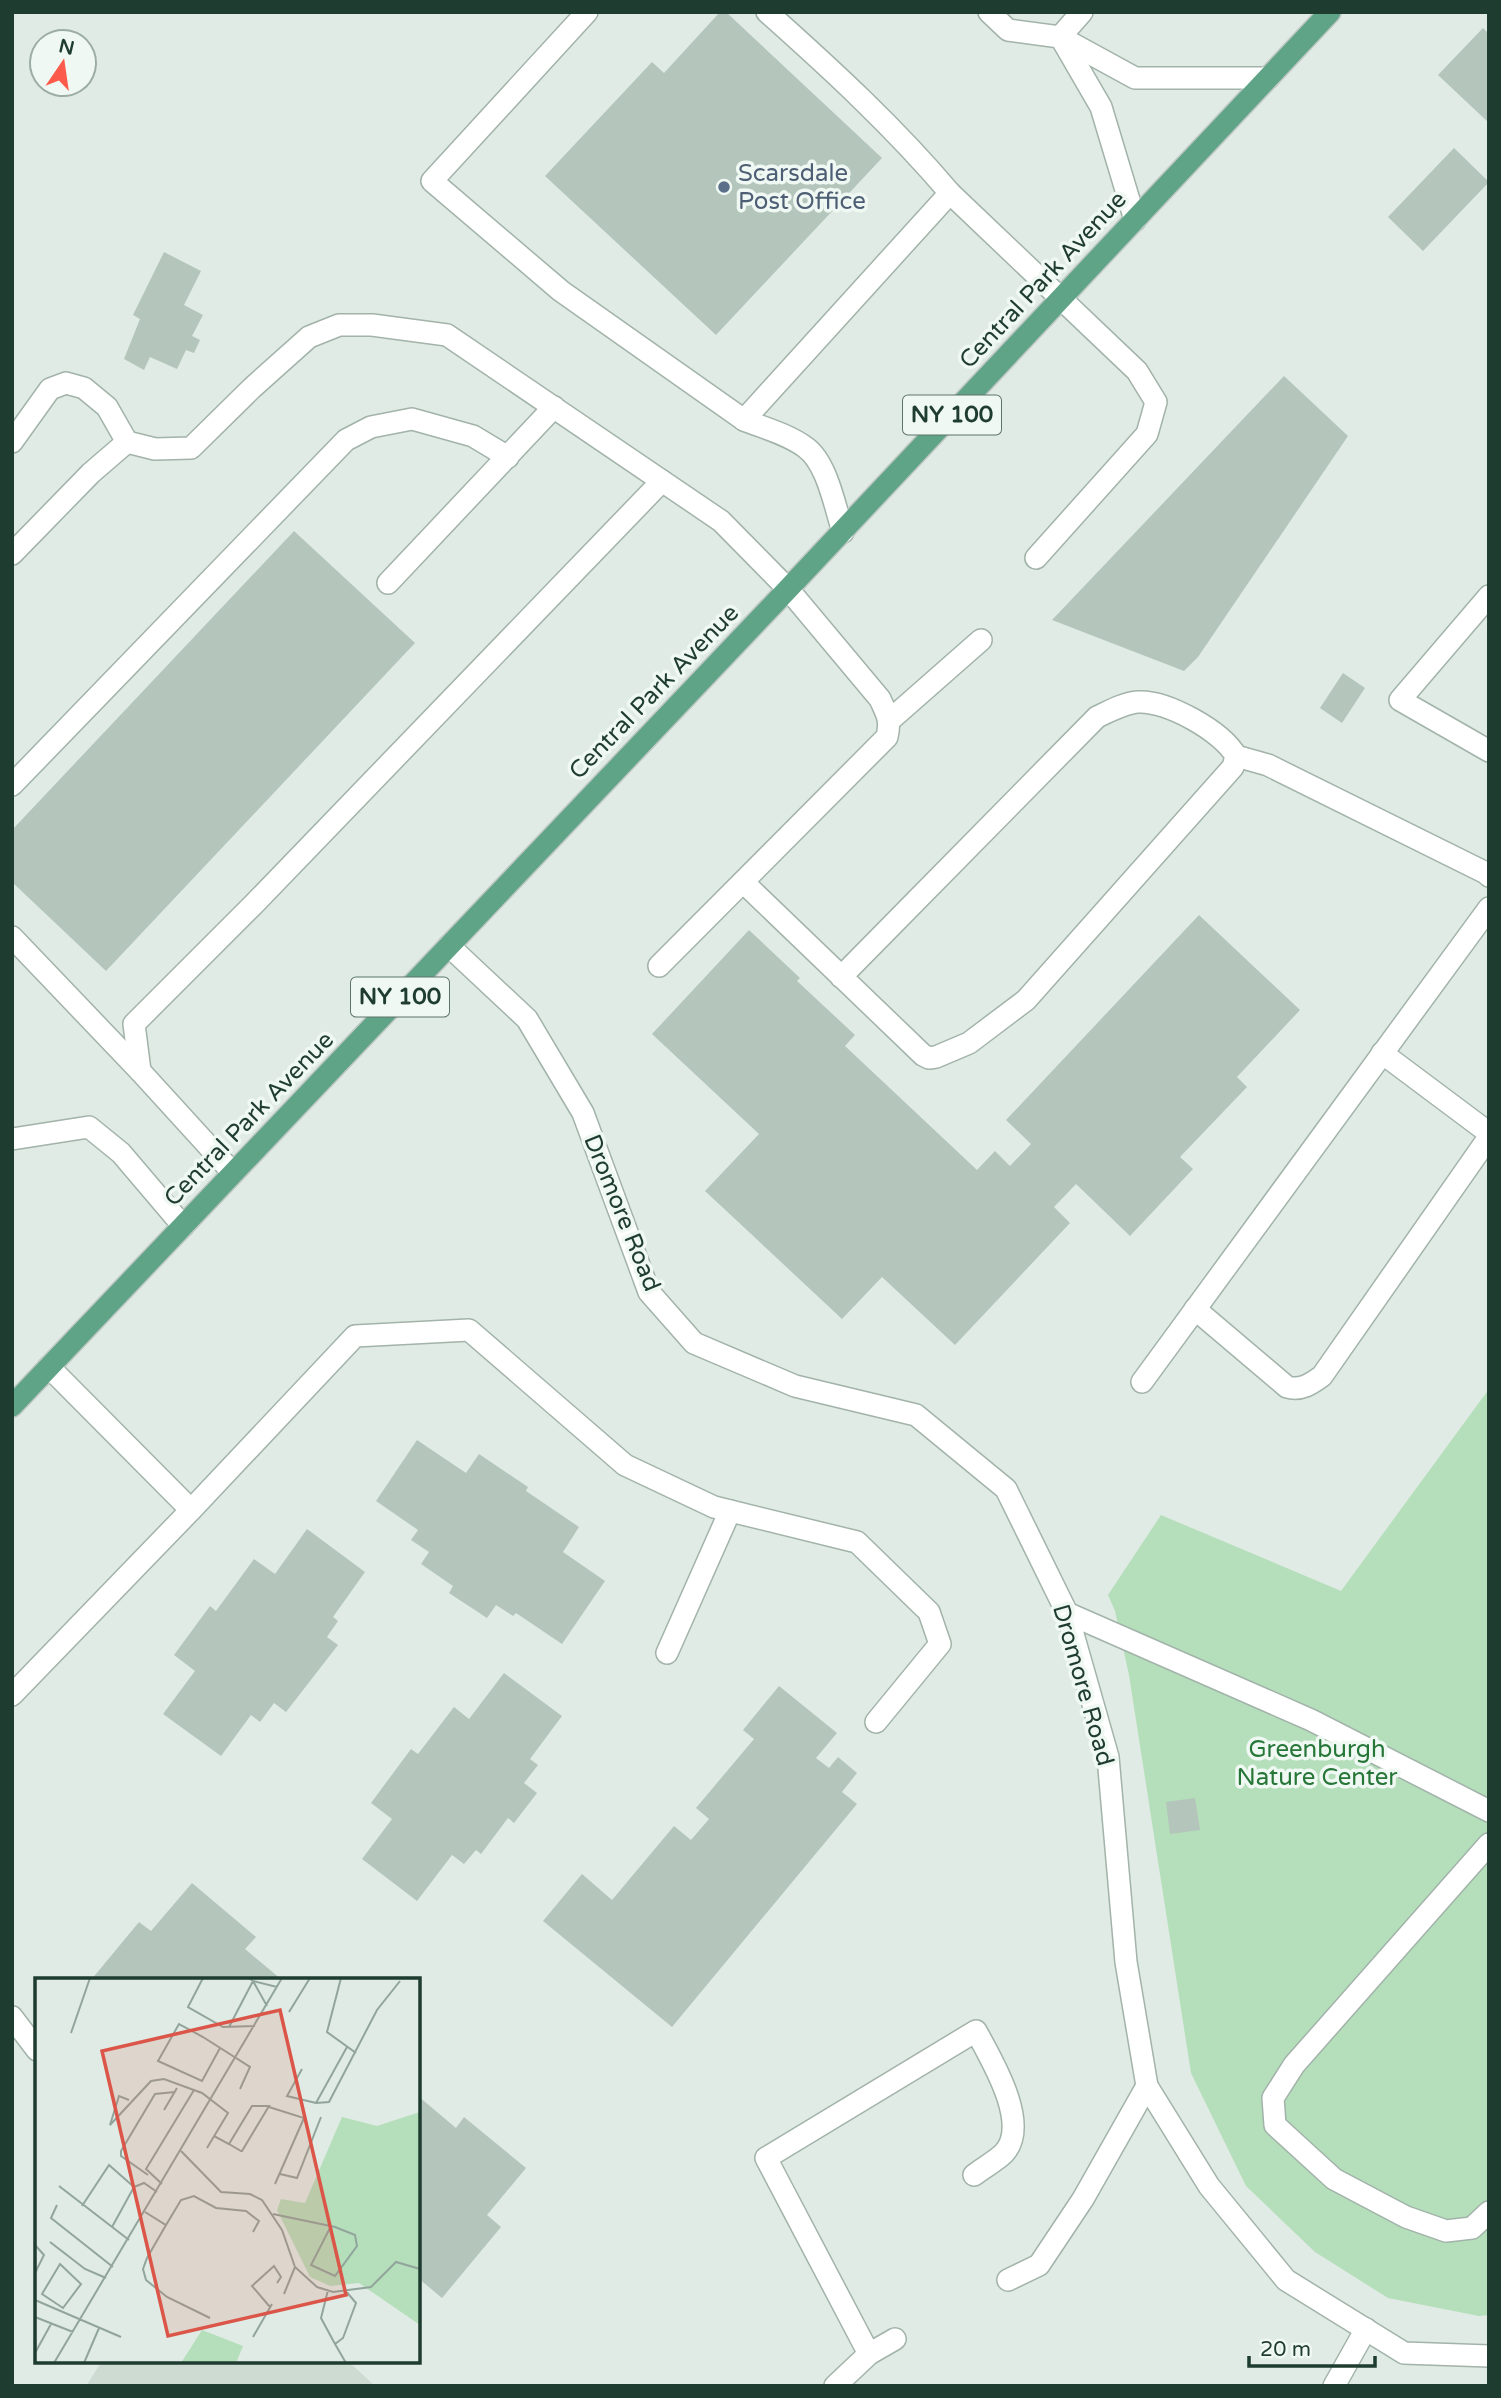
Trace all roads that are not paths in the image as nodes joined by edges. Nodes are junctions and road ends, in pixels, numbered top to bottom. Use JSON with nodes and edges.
{"nodes":[{"id":1,"x":587,"y":12,"type":"edge"},
{"id":2,"x":767,"y":12,"type":"edge"},
{"id":3,"x":989,"y":12,"type":"edge"},
{"id":4,"x":1082,"y":12,"type":"edge"},
{"id":5,"x":1330,"y":12,"type":"edge"},
{"id":6,"x":1060,"y":37,"type":"junction"},
{"id":7,"x":1268,"y":78,"type":"junction"},
{"id":8,"x":950,"y":193,"type":"junction"},
{"id":9,"x":1135,"y":220,"type":"junction"},
{"id":10,"x":1061,"y":299,"type":"junction"},
{"id":11,"x":554,"y":407,"type":"junction"},
{"id":12,"x":744,"y":420,"type":"junction"},
{"id":13,"x":12,"y":442,"type":"edge"},
{"id":14,"x":127,"y":442,"type":"junction"},
{"id":15,"x":508,"y":457,"type":"junction"},
{"id":16,"x":662,"y":481,"type":"junction"},
{"id":17,"x":843,"y":532,"type":"junction"},
{"id":18,"x":12,"y":554,"type":"edge"},
{"id":19,"x":1036,"y":558,"type":"dead end"},
{"id":20,"x":388,"y":583,"type":"dead end"},
{"id":21,"x":788,"y":589,"type":"junction"},
{"id":22,"x":1489,"y":596,"type":"edge"},
{"id":23,"x":981,"y":640,"type":"dead end"},
{"id":24,"x":890,"y":720,"type":"junction"},
{"id":25,"x":1489,"y":751,"type":"edge"},
{"id":26,"x":1236,"y":756,"type":"junction"},
{"id":27,"x":12,"y":785,"type":"edge"},
{"id":28,"x":1489,"y":877,"type":"edge"},
{"id":29,"x":743,"y":882,"type":"junction"},
{"id":30,"x":1489,"y":908,"type":"edge"},
{"id":31,"x":12,"y":937,"type":"edge"},
{"id":32,"x":449,"y":946,"type":"junction"},
{"id":33,"x":659,"y":966,"type":"dead end"},
{"id":34,"x":841,"y":977,"type":"junction"},
{"id":35,"x":1382,"y":1053,"type":"junction"},
{"id":36,"x":140,"y":1071,"type":"junction"},
{"id":37,"x":1489,"y":1135,"type":"edge"},
{"id":38,"x":12,"y":1139,"type":"edge"},
{"id":39,"x":233,"y":1173,"type":"junction"},
{"id":40,"x":183,"y":1226,"type":"junction"},
{"id":41,"x":1195,"y":1308,"type":"junction"},
{"id":42,"x":49,"y":1367,"type":"junction"},
{"id":43,"x":1142,"y":1382,"type":"dead end"},
{"id":44,"x":12,"y":1406,"type":"edge"},
{"id":45,"x":191,"y":1510,"type":"junction"},
{"id":46,"x":730,"y":1511,"type":"junction"},
{"id":47,"x":1067,"y":1613,"type":"junction"},
{"id":48,"x":667,"y":1653,"type":"dead end"},
{"id":49,"x":12,"y":1695,"type":"edge"},
{"id":50,"x":876,"y":1723,"type":"dead end"},
{"id":51,"x":1489,"y":1811,"type":"edge"},
{"id":52,"x":1489,"y":1844,"type":"edge"},
{"id":53,"x":12,"y":2017,"type":"edge"},
{"id":54,"x":35,"y":2047,"type":"edge"},
{"id":55,"x":1147,"y":2086,"type":"junction"},
{"id":56,"x":974,"y":2175,"type":"dead end"},
{"id":57,"x":1489,"y":2212,"type":"edge"},
{"id":58,"x":1008,"y":2280,"type":"dead end"},
{"id":59,"x":1366,"y":2329,"type":"junction"},
{"id":60,"x":895,"y":2339,"type":"dead end"},
{"id":61,"x":869,"y":2354,"type":"junction"},
{"id":62,"x":1489,"y":2356,"type":"edge"},
{"id":63,"x":835,"y":2386,"type":"edge"},
{"id":64,"x":1334,"y":2386,"type":"edge"}],
"edges":[{"from":1,"to":12,"type":"street"},
{"from":2,"to":8,"type":"street"},
{"from":3,"to":6,"type":"street"},
{"from":4,"to":6,"type":"street"},
{"from":5,"to":7,"type":"main road","name":"Central Park Avenue","number":"NY 100"},
{"from":6,"to":7,"type":"street"},
{"from":6,"to":9,"type":"street"},
{"from":7,"to":9,"type":"main road","name":"Central Park Avenue","number":"NY 100"},
{"from":8,"to":10,"type":"street"},
{"from":8,"to":12,"type":"street"},
{"from":9,"to":10,"type":"main road","name":"Central Park Avenue","number":"NY 100"},
{"from":10,"to":17,"type":"main road","name":"Central Park Avenue","number":"NY 100"},
{"from":10,"to":19,"type":"street"},
{"from":11,"to":14,"type":"street"},
{"from":11,"to":15,"type":"street"},
{"from":11,"to":16,"type":"street"},
{"from":12,"to":17,"type":"street"},
{"from":13,"to":14,"type":"street"},
{"from":14,"to":18,"type":"street"},
{"from":15,"to":20,"type":"street"},
{"from":15,"to":27,"type":"street"},
{"from":16,"to":21,"type":"street"},
{"from":16,"to":36,"type":"street"},
{"from":17,"to":21,"type":"main road","name":"Central Park Avenue","number":"NY 100"},
{"from":21,"to":24,"type":"street"},
{"from":21,"to":32,"type":"main road","name":"Central Park Avenue","number":"NY 100"},
{"from":22,"to":25,"type":"street"},
{"from":23,"to":24,"type":"street"},
{"from":24,"to":29,"type":"street"},
{"from":26,"to":28,"type":"street"},
{"from":26,"to":34,"type":"street"},
{"from":26,"to":34,"type":"street"},
{"from":29,"to":33,"type":"street"},
{"from":29,"to":34,"type":"street"},
{"from":30,"to":35,"type":"street"},
{"from":31,"to":36,"type":"street"},
{"from":32,"to":39,"type":"main road","name":"Central Park Avenue","number":"NY 100"},
{"from":32,"to":47,"type":"street","name":"Dromore Road"},
{"from":35,"to":37,"type":"street"},
{"from":35,"to":41,"type":"street"},
{"from":36,"to":39,"type":"street"},
{"from":37,"to":41,"type":"street"},
{"from":38,"to":40,"type":"street"},
{"from":39,"to":40,"type":"main road","name":"Central Park Avenue","number":"NY 100"},
{"from":40,"to":42,"type":"main road","name":"Central Park Avenue","number":"NY 100"},
{"from":41,"to":43,"type":"street"},
{"from":42,"to":44,"type":"main road","name":"Central Park Avenue","number":"NY 100"},
{"from":42,"to":45,"type":"street"},
{"from":45,"to":46,"type":"street"},
{"from":45,"to":49,"type":"street"},
{"from":46,"to":48,"type":"street"},
{"from":46,"to":50,"type":"street"},
{"from":47,"to":51,"type":"street"},
{"from":47,"to":55,"type":"street","name":"Dromore Road"},
{"from":52,"to":57,"type":"street"},
{"from":53,"to":54,"type":"street"},
{"from":55,"to":58,"type":"street"},
{"from":55,"to":59,"type":"street","name":"Dromore Road"},
{"from":56,"to":61,"type":"street"},
{"from":59,"to":62,"type":"street","name":"Dromore Road"},
{"from":59,"to":64,"type":"street"},
{"from":60,"to":61,"type":"street"},
{"from":61,"to":63,"type":"street"}]}
